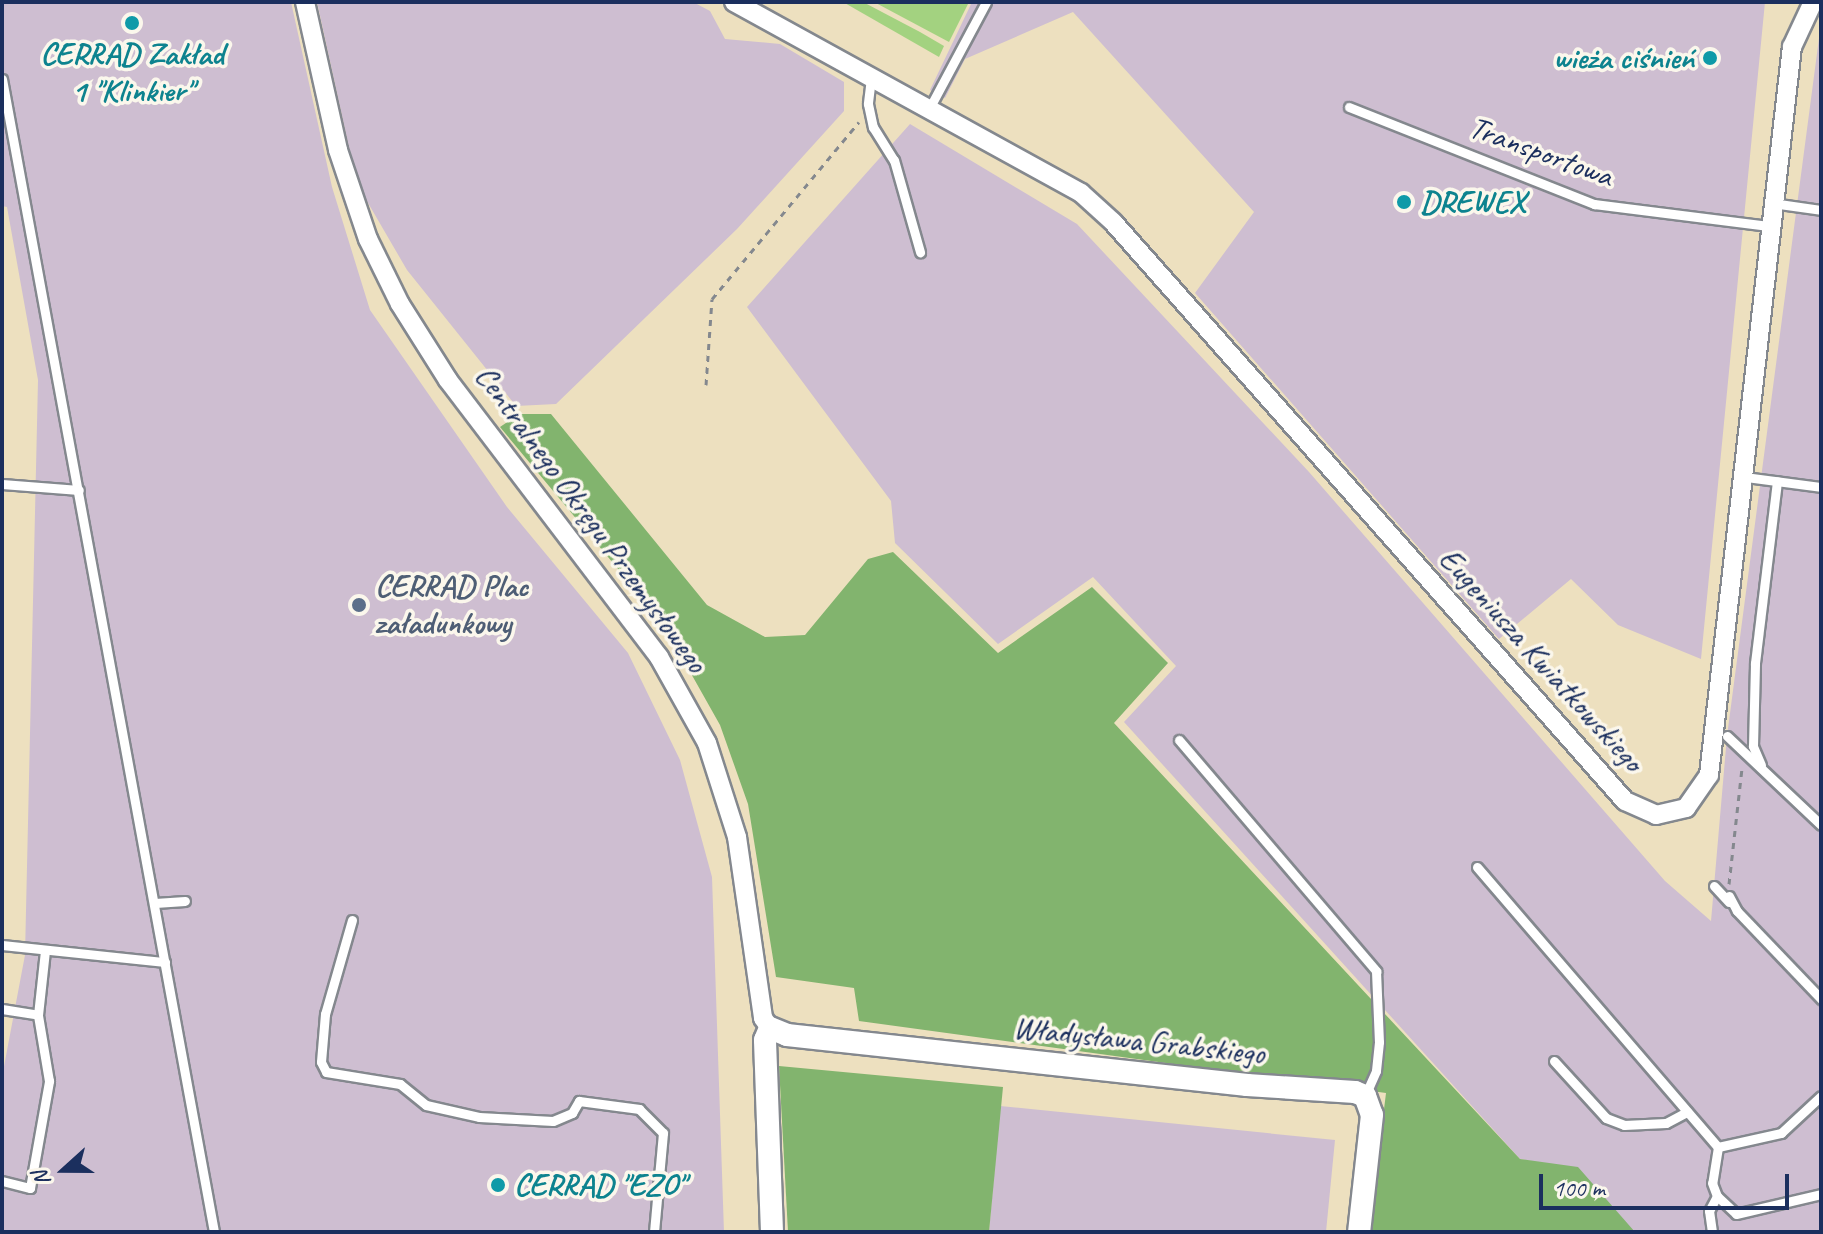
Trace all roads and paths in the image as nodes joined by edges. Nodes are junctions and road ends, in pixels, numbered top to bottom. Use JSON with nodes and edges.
{"nodes":[{"id":1,"x":305,"y":2,"type":"edge"},
{"id":2,"x":734,"y":2,"type":"edge"},
{"id":3,"x":986,"y":2,"type":"edge"},
{"id":4,"x":1813,"y":2,"type":"edge"},
{"id":5,"x":871,"y":76,"type":"junction"},
{"id":6,"x":2,"y":79,"type":"edge"},
{"id":7,"x":930,"y":107,"type":"junction"},
{"id":8,"x":1349,"y":107,"type":"dead end"},
{"id":9,"x":869,"y":109,"type":"junction"},
{"id":10,"x":1772,"y":203,"type":"junction"},
{"id":11,"x":1821,"y":210,"type":"edge"},
{"id":12,"x":1769,"y":226,"type":"junction"},
{"id":13,"x":920,"y":252,"type":"dead end"},
{"id":14,"x":706,"y":385,"type":"dead end"},
{"id":15,"x":1745,"y":477,"type":"junction"},
{"id":16,"x":1777,"y":481,"type":"junction"},
{"id":17,"x":2,"y":484,"type":"edge"},
{"id":18,"x":1821,"y":487,"type":"edge"},
{"id":19,"x":79,"y":490,"type":"junction"},
{"id":20,"x":1727,"y":736,"type":"dead end"},
{"id":21,"x":1179,"y":740,"type":"dead end"},
{"id":22,"x":1747,"y":759,"type":"dead end"},
{"id":23,"x":1761,"y":765,"type":"junction"},
{"id":24,"x":1821,"y":825,"type":"edge"},
{"id":25,"x":1477,"y":867,"type":"dead end"},
{"id":26,"x":1714,"y":886,"type":"dead end"},
{"id":27,"x":1729,"y":896,"type":"joint"},
{"id":28,"x":185,"y":901,"type":"dead end"},
{"id":29,"x":155,"y":903,"type":"junction"},
{"id":30,"x":1737,"y":911,"type":"junction"},
{"id":31,"x":352,"y":920,"type":"dead end"},
{"id":32,"x":2,"y":945,"type":"edge"},
{"id":33,"x":45,"y":951,"type":"junction"},
{"id":34,"x":165,"y":962,"type":"junction"},
{"id":35,"x":1821,"y":999,"type":"edge"},
{"id":36,"x":2,"y":1009,"type":"edge"},
{"id":37,"x":38,"y":1015,"type":"junction"},
{"id":38,"x":770,"y":1028,"type":"junction"},
{"id":39,"x":1554,"y":1061,"type":"dead end"},
{"id":40,"x":1365,"y":1096,"type":"junction"},
{"id":41,"x":1821,"y":1096,"type":"edge"},
{"id":42,"x":1687,"y":1112,"type":"junction"},
{"id":43,"x":1718,"y":1147,"type":"junction"},
{"id":44,"x":2,"y":1181,"type":"edge"},
{"id":45,"x":1821,"y":1194,"type":"edge"},
{"id":46,"x":1717,"y":1196,"type":"junction"},
{"id":47,"x":214,"y":1232,"type":"edge"},
{"id":48,"x":654,"y":1232,"type":"edge"},
{"id":49,"x":772,"y":1232,"type":"edge"},
{"id":50,"x":1359,"y":1232,"type":"edge"},
{"id":51,"x":1712,"y":1232,"type":"edge"}],
"edges":[{"from":1,"to":38,"type":"street","name":"Centralnego Okręgu Przemysłowego"},
{"from":2,"to":5,"type":"street","name":"Eugeniusza Kwiatkowskiego"},
{"from":3,"to":7,"type":"lane"},
{"from":4,"to":10,"type":"street","name":"Eugeniusza Kwiatkowskiego"},
{"from":5,"to":7,"type":"street","name":"Eugeniusza Kwiatkowskiego"},
{"from":5,"to":9,"type":"lane"},
{"from":6,"to":19,"type":"lane"},
{"from":7,"to":15,"type":"street","name":"Eugeniusza Kwiatkowskiego"},
{"from":8,"to":12,"type":"lane","name":"Transportowa"},
{"from":9,"to":13,"type":"lane"},
{"from":9,"to":14,"type":"path"},
{"from":10,"to":11,"type":"lane"},
{"from":10,"to":12,"type":"street","name":"Eugeniusza Kwiatkowskiego"},
{"from":12,"to":15,"type":"street","name":"Eugeniusza Kwiatkowskiego"},
{"from":15,"to":16,"type":"lane"},
{"from":16,"to":18,"type":"lane"},
{"from":16,"to":23,"type":"lane"},
{"from":17,"to":19,"type":"lane"},
{"from":19,"to":29,"type":"lane"},
{"from":20,"to":23,"type":"lane"},
{"from":21,"to":40,"type":"lane"},
{"from":22,"to":27,"type":"path"},
{"from":23,"to":24,"type":"lane"},
{"from":25,"to":42,"type":"lane"},
{"from":26,"to":30,"type":"lane"},
{"from":27,"to":30,"type":"lane"},
{"from":28,"to":29,"type":"lane"},
{"from":29,"to":34,"type":"lane"},
{"from":30,"to":35,"type":"lane"},
{"from":31,"to":48,"type":"lane"},
{"from":32,"to":33,"type":"lane"},
{"from":33,"to":34,"type":"lane"},
{"from":33,"to":37,"type":"lane"},
{"from":34,"to":47,"type":"lane"},
{"from":36,"to":37,"type":"lane"},
{"from":37,"to":44,"type":"lane"},
{"from":38,"to":40,"type":"street","name":"Władysława Grabskiego"},
{"from":38,"to":49,"type":"street","name":"Centralnego Okręgu Przemysłowego"},
{"from":39,"to":42,"type":"lane"},
{"from":40,"to":50,"type":"street"},
{"from":41,"to":43,"type":"lane"},
{"from":42,"to":43,"type":"lane"},
{"from":43,"to":46,"type":"lane"},
{"from":45,"to":46,"type":"lane"},
{"from":46,"to":51,"type":"lane"}]}
